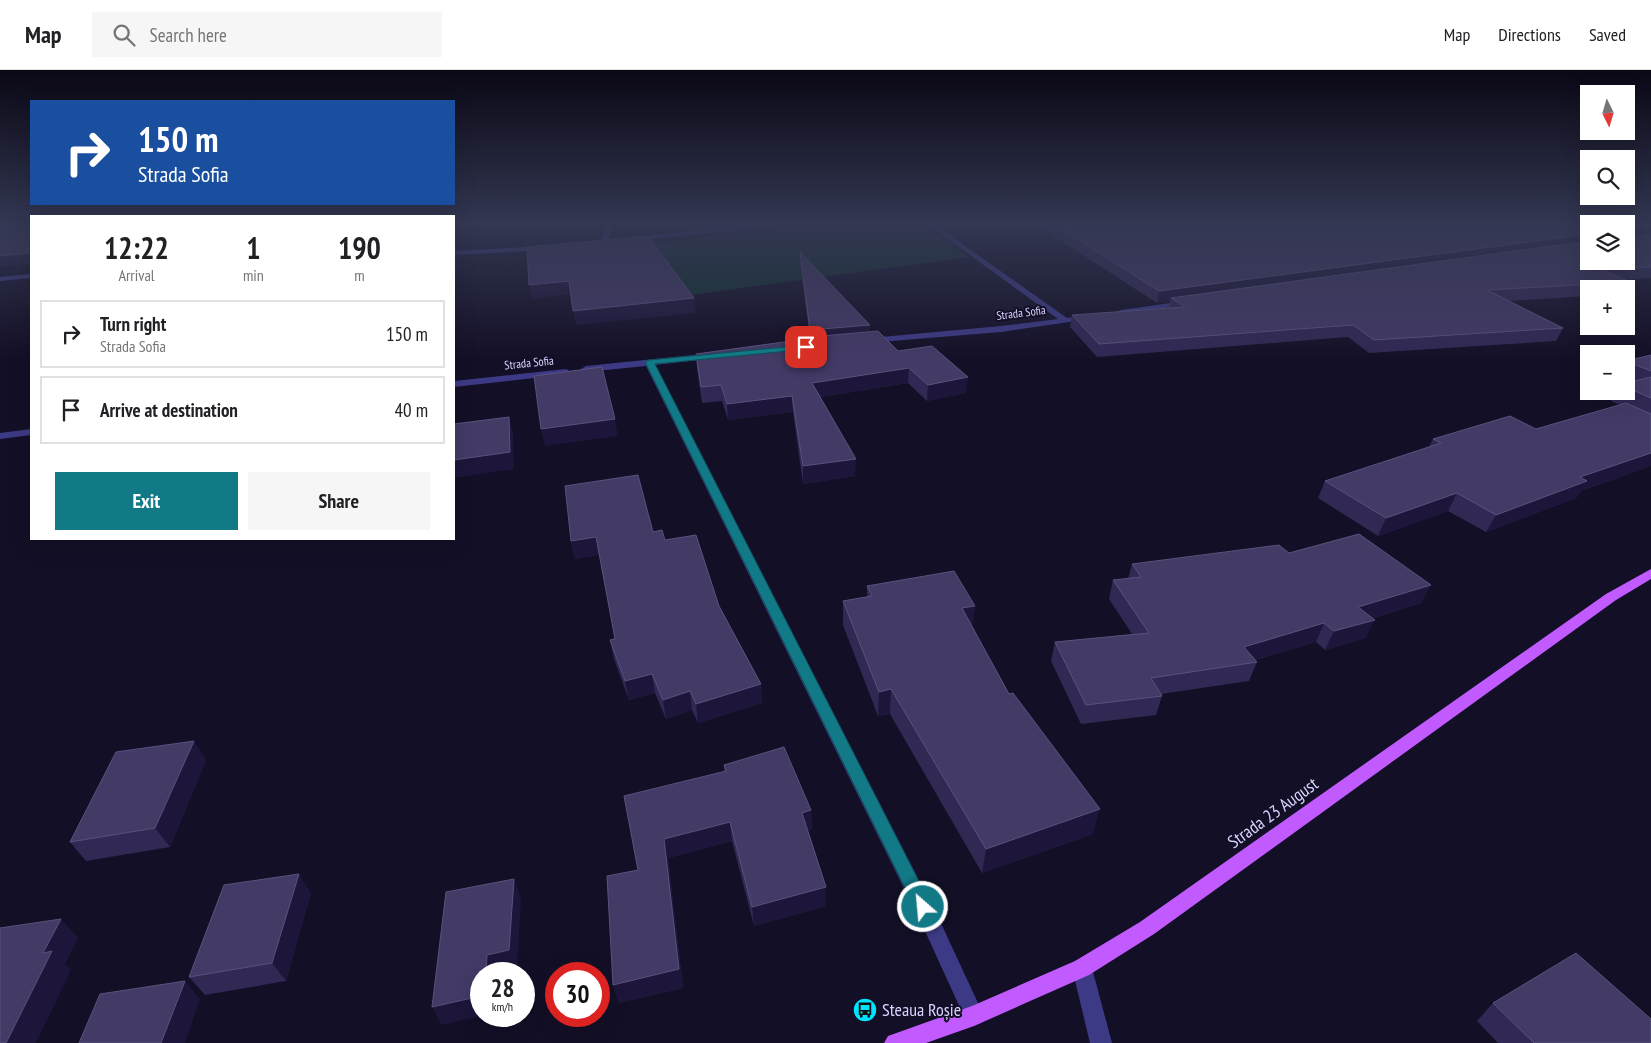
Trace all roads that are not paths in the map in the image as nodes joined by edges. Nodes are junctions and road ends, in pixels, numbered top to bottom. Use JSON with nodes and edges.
{"nodes":[{"id":1,"x":994,"y":269,"type":"edge"},
{"id":2,"x":30,"y":276,"type":"edge"},
{"id":3,"x":0,"y":279,"type":"edge"},
{"id":4,"x":1191,"y":302,"type":"edge"},
{"id":5,"x":1114,"y":314,"type":"edge"},
{"id":6,"x":1094,"y":316,"type":"edge"},
{"id":7,"x":1065,"y":320,"type":"junction"},
{"id":8,"x":865,"y":342,"type":"edge"},
{"id":9,"x":718,"y":356,"type":"edge"},
{"id":10,"x":649,"y":362,"type":"junction"},
{"id":11,"x":581,"y":370,"type":"edge"},
{"id":12,"x":571,"y":371,"type":"edge"},
{"id":13,"x":455,"y":384,"type":"edge"},
{"id":14,"x":30,"y":432,"type":"edge"},
{"id":15,"x":0,"y":436,"type":"edge"},
{"id":16,"x":1651,"y":573,"type":"edge"},
{"id":17,"x":1082,"y":968,"type":"junction"},
{"id":18,"x":974,"y":1016,"type":"junction"},
{"id":19,"x":895,"y":1043,"type":"edge"},
{"id":20,"x":1101,"y":1043,"type":"edge"}],
"edges":[{"from":1,"to":7,"type":"street"},
{"from":2,"to":3,"type":"street"},
{"from":4,"to":5,"type":"street"},
{"from":6,"to":7,"type":"street","name":"Strada Sofia"},
{"from":7,"to":8,"type":"street","name":"Strada Sofia"},
{"from":9,"to":10,"type":"street"},
{"from":10,"to":11,"type":"street"},
{"from":10,"to":18,"type":"street"},
{"from":12,"to":13,"type":"street","name":"Strada Sofia"},
{"from":14,"to":15,"type":"street"},
{"from":16,"to":17,"type":"main road","name":"Strada 23 August"},
{"from":17,"to":18,"type":"main road","name":"Strada 23 August"},
{"from":17,"to":20,"type":"street"},
{"from":18,"to":19,"type":"main road","name":"Strada 23 August"}]}
